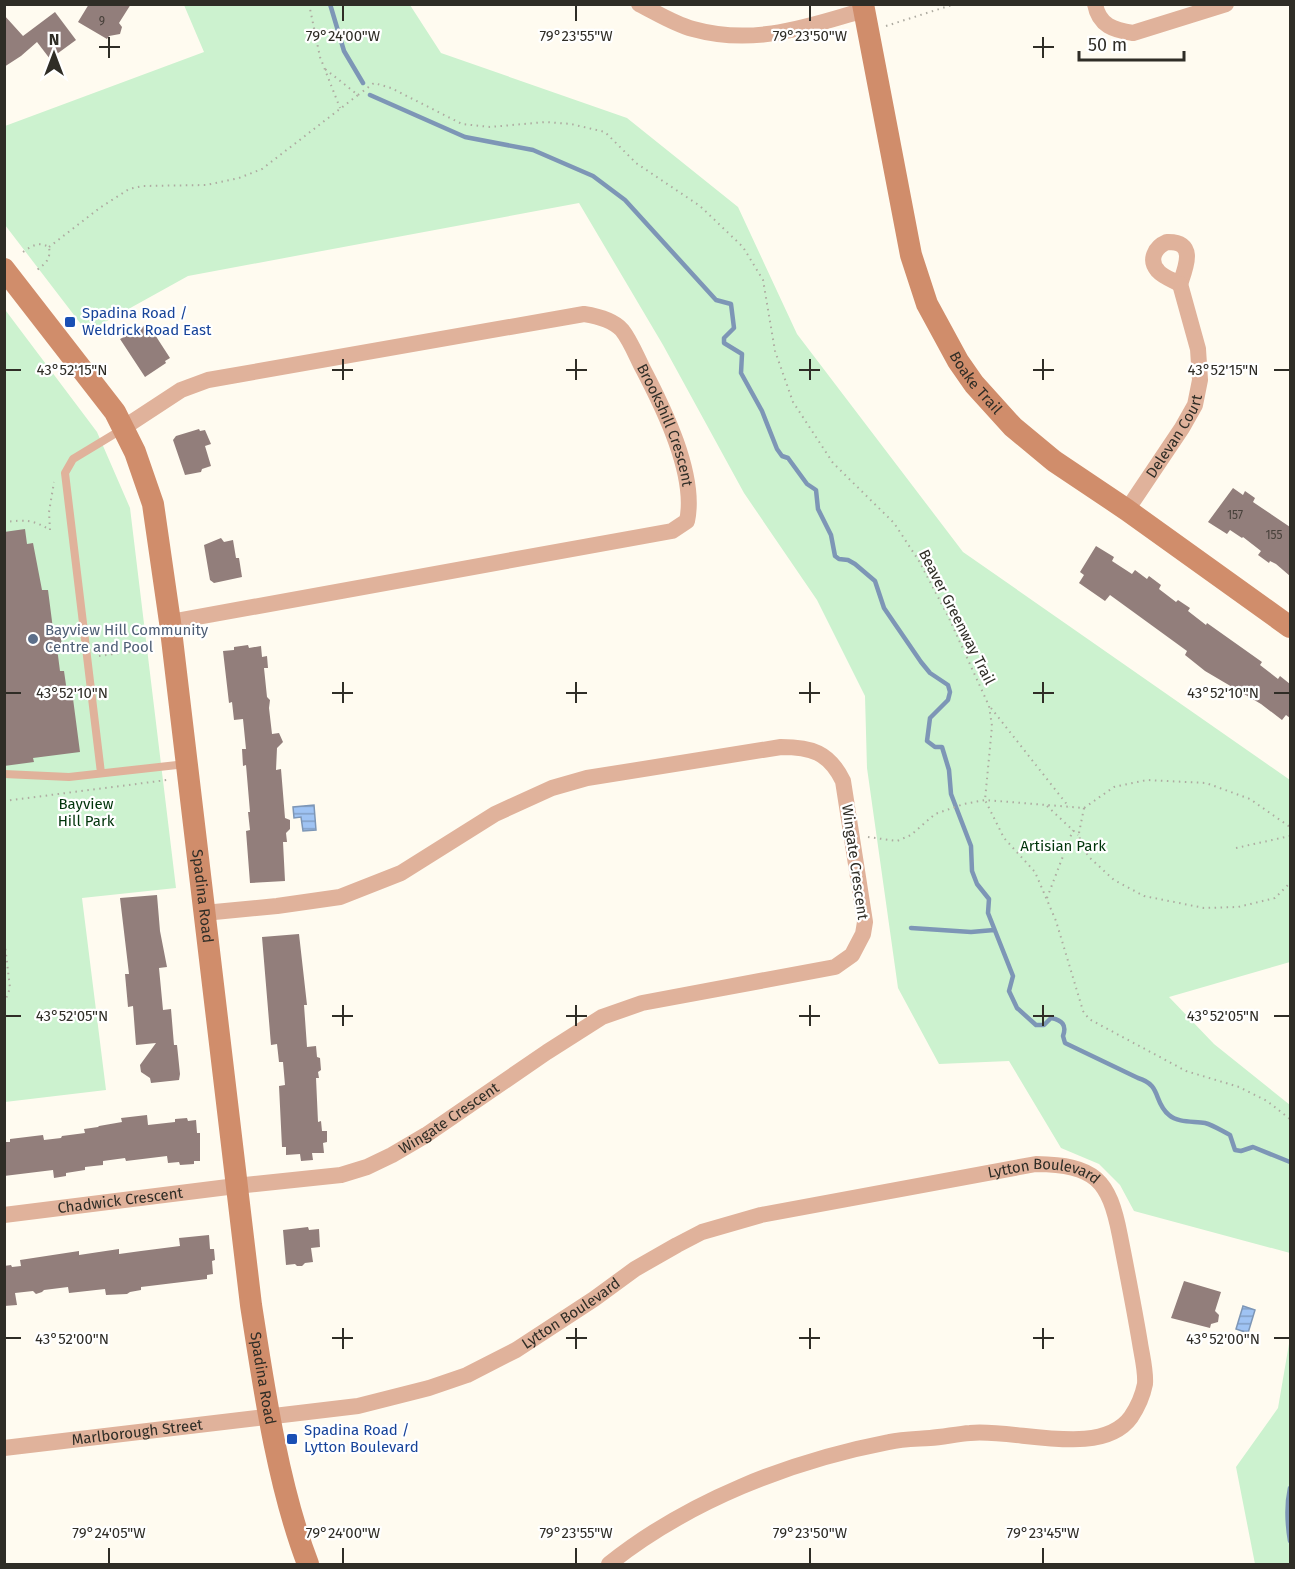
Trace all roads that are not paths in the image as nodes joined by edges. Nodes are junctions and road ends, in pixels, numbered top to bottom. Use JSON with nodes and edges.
{"nodes":[{"id":1,"x":639,"y":4,"type":"edge"},
{"id":2,"x":1095,"y":4,"type":"edge"},
{"id":3,"x":1227,"y":4,"type":"edge"},
{"id":4,"x":865,"y":15,"type":"edge"},
{"id":5,"x":7,"y":276,"type":"edge"},
{"id":6,"x":1180,"y":284,"type":"dead end"},
{"id":7,"x":123,"y":428,"type":"junction"},
{"id":8,"x":1127,"y":510,"type":"junction"},
{"id":9,"x":170,"y":622,"type":"junction"},
{"id":10,"x":1290,"y":627,"type":"edge"},
{"id":11,"x":187,"y":764,"type":"junction"},
{"id":12,"x":101,"y":773,"type":"junction"},
{"id":13,"x":4,"y":774,"type":"edge"},
{"id":14,"x":204,"y":913,"type":"junction"},
{"id":15,"x":236,"y":1186,"type":"junction"},
{"id":16,"x":4,"y":1215,"type":"edge"},
{"id":17,"x":270,"y":1417,"type":"junction"},
{"id":18,"x":4,"y":1448,"type":"edge"},
{"id":19,"x":308,"y":1564,"type":"edge"},
{"id":20,"x":609,"y":1564,"type":"edge"}],
"edges":[{"from":1,"to":4,"type":"street"},
{"from":2,"to":3,"type":"street"},
{"from":4,"to":8,"type":"street","name":"Boake Trail"},
{"from":5,"to":7,"type":"street","name":"Spadina Road"},
{"from":6,"to":8,"type":"street","name":"Delevan Court"},
{"from":7,"to":9,"type":"street","name":"Spadina Road"},
{"from":7,"to":9,"type":"street","name":"Brookshill Crescent"},
{"from":7,"to":12,"type":"lane"},
{"from":8,"to":10,"type":"street","name":"Boake Trail"},
{"from":9,"to":11,"type":"street","name":"Spadina Road"},
{"from":11,"to":12,"type":"lane"},
{"from":11,"to":14,"type":"street","name":"Spadina Road"},
{"from":12,"to":13,"type":"lane"},
{"from":14,"to":15,"type":"street","name":"Spadina Road"},
{"from":14,"to":15,"type":"street","name":"Wingate Crescent"},
{"from":15,"to":16,"type":"street","name":"Chadwick Crescent"},
{"from":15,"to":17,"type":"street","name":"Spadina Road"},
{"from":17,"to":18,"type":"street","name":"Marlborough Street"},
{"from":17,"to":19,"type":"street","name":"Spadina Road"},
{"from":17,"to":20,"type":"street","name":"Lytton Boulevard"}]}
